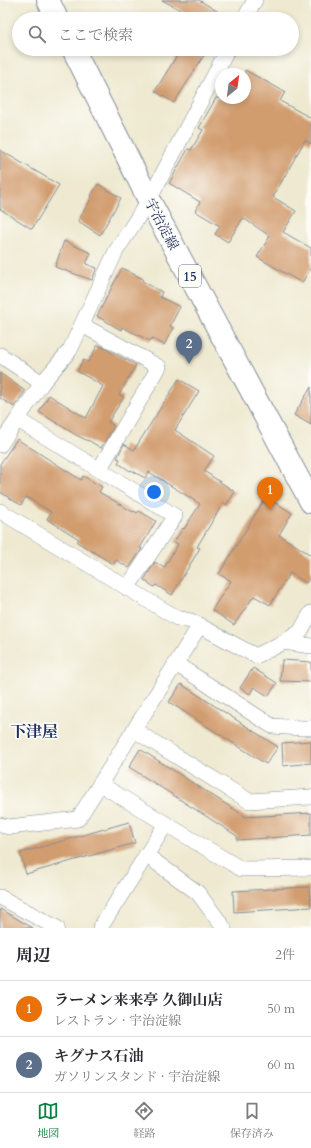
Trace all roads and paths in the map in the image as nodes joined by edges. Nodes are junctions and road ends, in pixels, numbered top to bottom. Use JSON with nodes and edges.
{"nodes":[{"id":1,"x":48,"y":0,"type":"edge"},
{"id":2,"x":255,"y":0,"type":"edge"},
{"id":3,"x":54,"y":12,"type":"edge"},
{"id":4,"x":248,"y":12,"type":"edge"},
{"id":5,"x":77,"y":56,"type":"edge"},
{"id":6,"x":224,"y":56,"type":"edge"},
{"id":7,"x":149,"y":200,"type":"junction"},
{"id":8,"x":82,"y":325,"type":"junction"},
{"id":9,"x":0,"y":355,"type":"edge"},
{"id":10,"x":42,"y":383,"type":"junction"},
{"id":11,"x":18,"y":420,"type":"junction"},
{"id":12,"x":0,"y":445,"type":"edge"},
{"id":13,"x":99,"y":470,"type":"junction"},
{"id":14,"x":311,"y":502,"type":"edge"},
{"id":15,"x":0,"y":511,"type":"edge"},
{"id":16,"x":127,"y":588,"type":"junction"},
{"id":17,"x":311,"y":613,"type":"edge"},
{"id":18,"x":200,"y":625,"type":"junction"},
{"id":19,"x":284,"y":642,"type":"junction"},
{"id":20,"x":311,"y":646,"type":"edge"},
{"id":21,"x":176,"y":664,"type":"junction"},
{"id":22,"x":311,"y":728,"type":"edge"},
{"id":23,"x":134,"y":730,"type":"junction"},
{"id":24,"x":100,"y":784,"type":"junction"},
{"id":25,"x":311,"y":797,"type":"edge"},
{"id":26,"x":166,"y":824,"type":"junction"},
{"id":27,"x":0,"y":825,"type":"edge"},
{"id":28,"x":146,"y":855,"type":"junction"},
{"id":29,"x":311,"y":868,"type":"edge"},
{"id":30,"x":0,"y":897,"type":"edge"},
{"id":31,"x":58,"y":928,"type":"edge"},
{"id":32,"x":100,"y":928,"type":"edge"},
{"id":33,"x":224,"y":928,"type":"edge"}],
"edges":[{"from":1,"to":3,"type":"main road"},
{"from":2,"to":4,"type":"street"},
{"from":5,"to":7,"type":"main road","name":"宇治淀線","number":"15"},
{"from":6,"to":7,"type":"street"},
{"from":7,"to":8,"type":"street"},
{"from":7,"to":14,"type":"main road","name":"宇治淀線","number":"15"},
{"from":8,"to":10,"type":"street"},
{"from":8,"to":13,"type":"street"},
{"from":9,"to":10,"type":"street"},
{"from":10,"to":11,"type":"street"},
{"from":11,"to":12,"type":"street"},
{"from":11,"to":13,"type":"street"},
{"from":13,"to":16,"type":"street"},
{"from":15,"to":16,"type":"street"},
{"from":16,"to":18,"type":"street"},
{"from":17,"to":19,"type":"street"},
{"from":18,"to":19,"type":"street"},
{"from":18,"to":21,"type":"street"},
{"from":19,"to":20,"type":"street"},
{"from":21,"to":22,"type":"street"},
{"from":21,"to":23,"type":"street"},
{"from":23,"to":24,"type":"street"},
{"from":23,"to":25,"type":"street"},
{"from":24,"to":26,"type":"street"},
{"from":24,"to":27,"type":"street"},
{"from":26,"to":28,"type":"street"},
{"from":26,"to":29,"type":"street"},
{"from":28,"to":32,"type":"street"},
{"from":28,"to":33,"type":"street"},
{"from":30,"to":31,"type":"street"}]}
